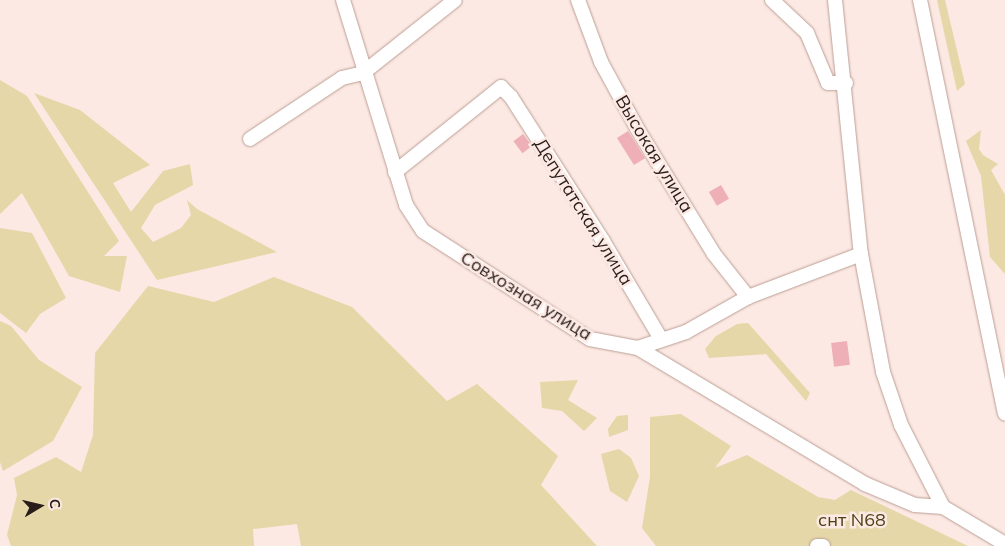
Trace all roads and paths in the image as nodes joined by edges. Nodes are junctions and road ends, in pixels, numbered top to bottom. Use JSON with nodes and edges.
{"nodes":[{"id":1,"x":343,"y":0,"type":"edge"},
{"id":2,"x":456,"y":0,"type":"edge"},
{"id":3,"x":578,"y":0,"type":"edge"},
{"id":4,"x":772,"y":0,"type":"edge"},
{"id":5,"x":836,"y":0,"type":"edge"},
{"id":6,"x":920,"y":0,"type":"edge"},
{"id":7,"x":363,"y":73,"type":"junction"},
{"id":8,"x":846,"y":83,"type":"junction"},
{"id":9,"x":250,"y":139,"type":"dead end"},
{"id":10,"x":395,"y":172,"type":"junction"},
{"id":11,"x":861,"y":254,"type":"junction"},
{"id":12,"x":748,"y":297,"type":"junction"},
{"id":13,"x":661,"y":339,"type":"junction"},
{"id":14,"x":638,"y":348,"type":"junction"},
{"id":15,"x":1005,"y":413,"type":"edge"},
{"id":16,"x":943,"y":507,"type":"junction"},
{"id":17,"x":1002,"y":544,"type":"edge"},
{"id":18,"x":817,"y":546,"type":"edge"},
{"id":19,"x":823,"y":546,"type":"edge"}],
"edges":[{"from":1,"to":7,"type":"street","name":"Совхозная улица"},
{"from":2,"to":7,"type":"street"},
{"from":3,"to":12,"type":"street","name":"Высокая улица"},
{"from":4,"to":8,"type":"street"},
{"from":5,"to":8,"type":"street"},
{"from":6,"to":15,"type":"street"},
{"from":7,"to":9,"type":"street"},
{"from":7,"to":10,"type":"street","name":"Совхозная улица"},
{"from":8,"to":11,"type":"street"},
{"from":10,"to":13,"type":"street","name":"Депутатская улица"},
{"from":10,"to":14,"type":"street","name":"Совхозная улица"},
{"from":11,"to":12,"type":"street"},
{"from":11,"to":16,"type":"street"},
{"from":12,"to":13,"type":"street"},
{"from":13,"to":14,"type":"street"},
{"from":14,"to":16,"type":"street"},
{"from":16,"to":17,"type":"street"},
{"from":18,"to":19,"type":"street"}]}
